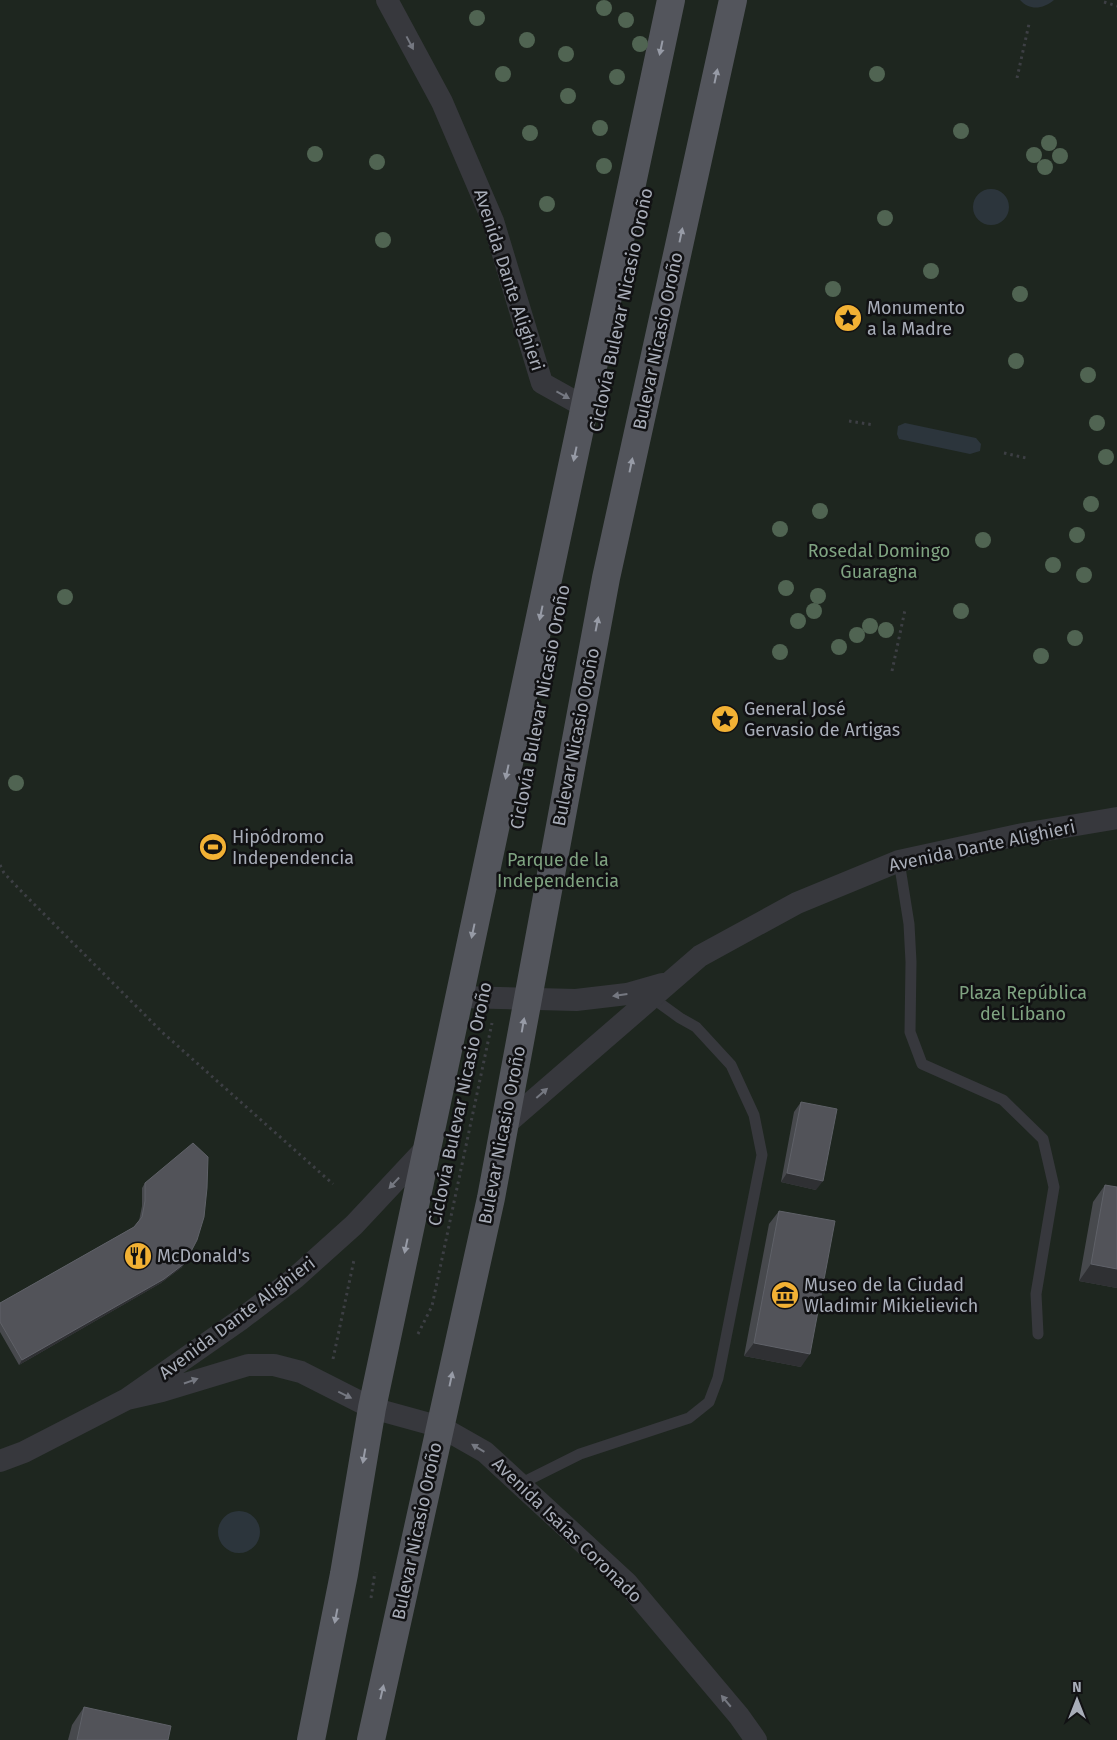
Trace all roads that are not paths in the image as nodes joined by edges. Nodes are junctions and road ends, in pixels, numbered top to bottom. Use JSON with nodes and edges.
{"nodes":[{"id":1,"x":387,"y":0,"type":"edge"},
{"id":2,"x":671,"y":0,"type":"edge"},
{"id":3,"x":733,"y":0,"type":"edge"},
{"id":4,"x":585,"y":407,"type":"junction"},
{"id":5,"x":1117,"y":818,"type":"edge"},
{"id":6,"x":899,"y":861,"type":"junction"},
{"id":7,"x":659,"y":990,"type":"junction"},
{"id":8,"x":459,"y":997,"type":"junction"},
{"id":9,"x":527,"y":999,"type":"junction"},
{"id":10,"x":505,"y":1125,"type":"junction"},
{"id":11,"x":427,"y":1147,"type":"junction"},
{"id":12,"x":1038,"y":1334,"type":"dead end"},
{"id":13,"x":127,"y":1399,"type":"junction"},
{"id":14,"x":372,"y":1408,"type":"junction"},
{"id":15,"x":441,"y":1426,"type":"junction"},
{"id":16,"x":0,"y":1461,"type":"edge"},
{"id":17,"x":520,"y":1484,"type":"junction"},
{"id":18,"x":311,"y":1740,"type":"edge"},
{"id":19,"x":371,"y":1740,"type":"edge"},
{"id":20,"x":756,"y":1740,"type":"edge"}],
"edges":[{"from":1,"to":4,"type":"street","name":"Avenida Dante Alighieri","one_way":true},
{"from":2,"to":4,"type":"main road","one_way":true},
{"from":9,"to":3,"type":"main road","name":"Bulevar Nicasio Oroño","one_way":true},
{"from":4,"to":8,"type":"main road","one_way":true},
{"from":5,"to":6,"type":"street","name":"Avenida Dante Alighieri"},
{"from":6,"to":7,"type":"street","name":"Avenida Dante Alighieri"},
{"from":6,"to":12,"type":"lane"},
{"from":7,"to":9,"type":"street","name":"Avenida Dante Alighieri","one_way":true},
{"from":10,"to":7,"type":"street","name":"Avenida Dante Alighieri","one_way":true},
{"from":7,"to":17,"type":"lane"},
{"from":8,"to":9,"type":"street","name":"Avenida Dante Alighieri"},
{"from":8,"to":11,"type":"main road"},
{"from":10,"to":9,"type":"main road","name":"Bulevar Nicasio Oroño","one_way":true},
{"from":15,"to":10,"type":"main road","name":"Bulevar Nicasio Oroño","one_way":true},
{"from":11,"to":13,"type":"street","name":"Avenida Dante Alighieri","one_way":true},
{"from":11,"to":14,"type":"main road","one_way":true},
{"from":13,"to":14,"type":"street","name":"Avenida Dante Alighieri","one_way":true},
{"from":13,"to":16,"type":"street","name":"Avenida Dante Alighieri"},
{"from":14,"to":15,"type":"street","name":"Avenida Dante Alighieri"},
{"from":14,"to":18,"type":"main road","one_way":true},
{"from":17,"to":15,"type":"street","name":"Avenida Isaías Coronado","one_way":true},
{"from":19,"to":15,"type":"main road","name":"Bulevar Nicasio Oroño","one_way":true},
{"from":20,"to":17,"type":"street","name":"Avenida Isaías Coronado","one_way":true}]}
